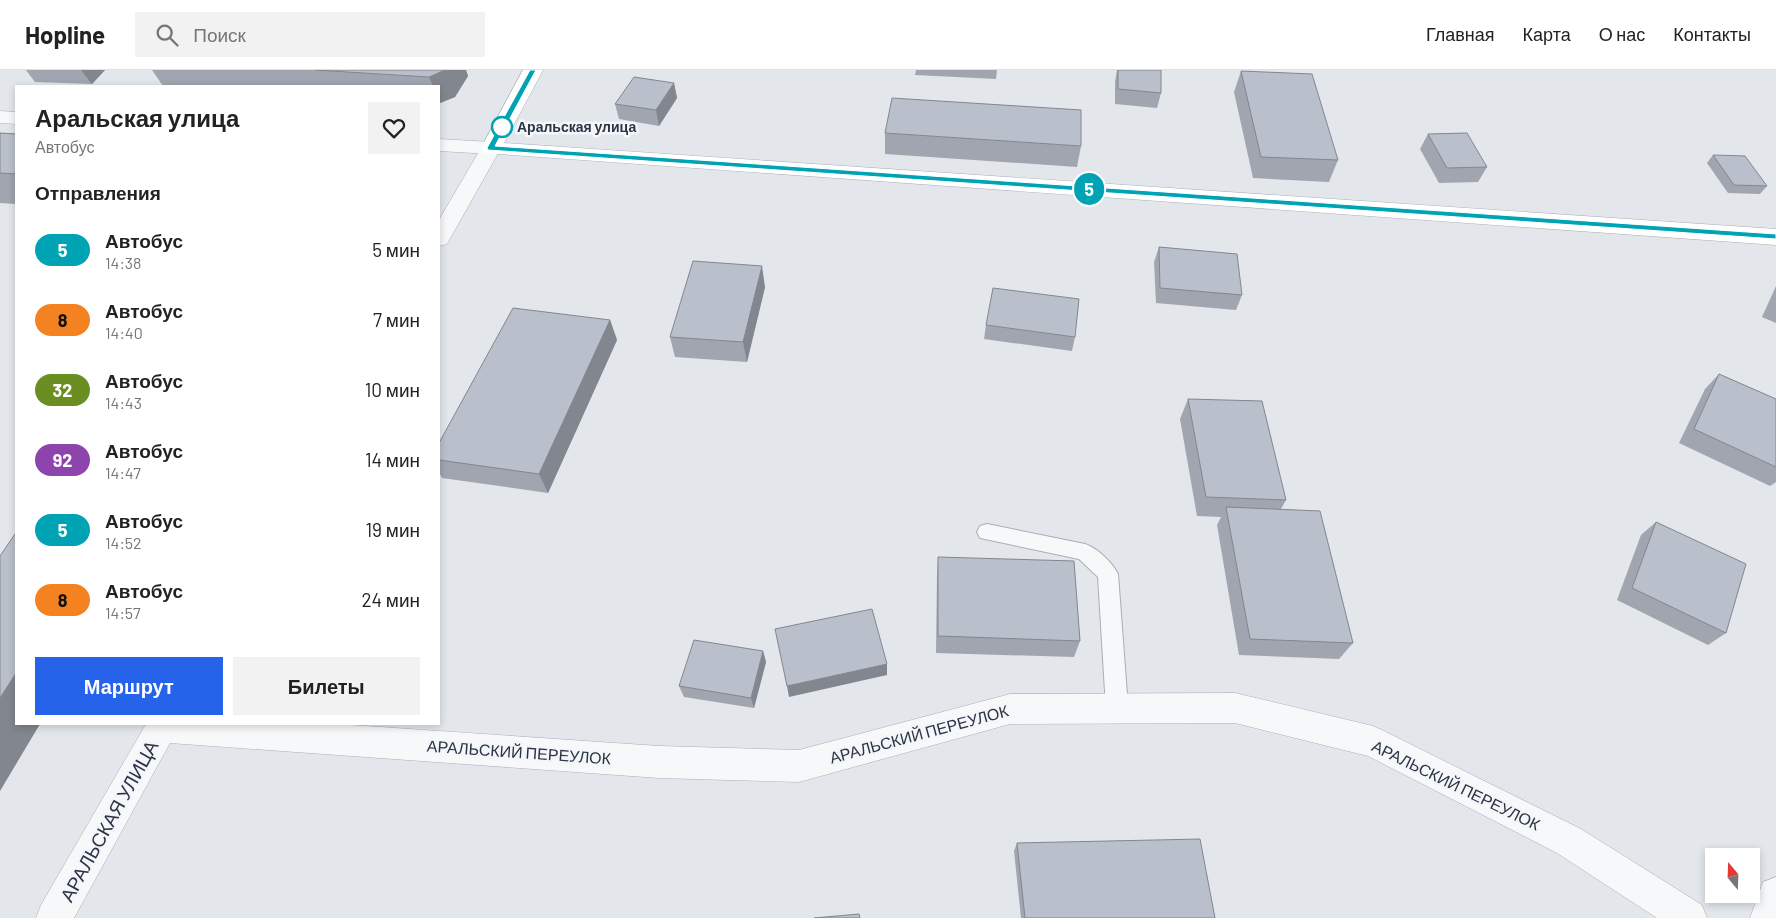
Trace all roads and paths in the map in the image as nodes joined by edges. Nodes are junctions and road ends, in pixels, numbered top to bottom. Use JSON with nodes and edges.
{"nodes":[{"id":1,"x":533,"y":70,"type":"edge"},
{"id":2,"x":0,"y":117,"type":"edge"},
{"id":3,"x":15,"y":118,"type":"edge"},
{"id":4,"x":440,"y":145,"type":"edge"},
{"id":5,"x":491,"y":148,"type":"junction"},
{"id":6,"x":440,"y":237,"type":"edge"},
{"id":7,"x":1776,"y":237,"type":"edge"},
{"id":8,"x":987,"y":532,"type":"dead end"},
{"id":9,"x":1117,"y":708,"type":"junction"},
{"id":10,"x":162,"y":725,"type":"edge"},
{"id":11,"x":1776,"y":895,"type":"edge"},
{"id":12,"x":54,"y":918,"type":"edge"},
{"id":13,"x":1689,"y":918,"type":"edge"},
{"id":14,"x":1768,"y":918,"type":"edge"}],
"edges":[{"from":1,"to":5,"type":"main road"},
{"from":2,"to":3,"type":"street"},
{"from":4,"to":5,"type":"street"},
{"from":5,"to":6,"type":"street"},
{"from":5,"to":7,"type":"main road"},
{"from":8,"to":9,"type":"lane"},
{"from":9,"to":10,"type":"street","name":"АРАЛЬСКИЙ ПЕРЕУЛОК"},
{"from":9,"to":13,"type":"street","name":"АРАЛЬСКИЙ ПЕРЕУЛОК"},
{"from":10,"to":12,"type":"street","name":"АРАЛЬСКАЯ УЛИЦА"},
{"from":11,"to":14,"type":"street"}]}
